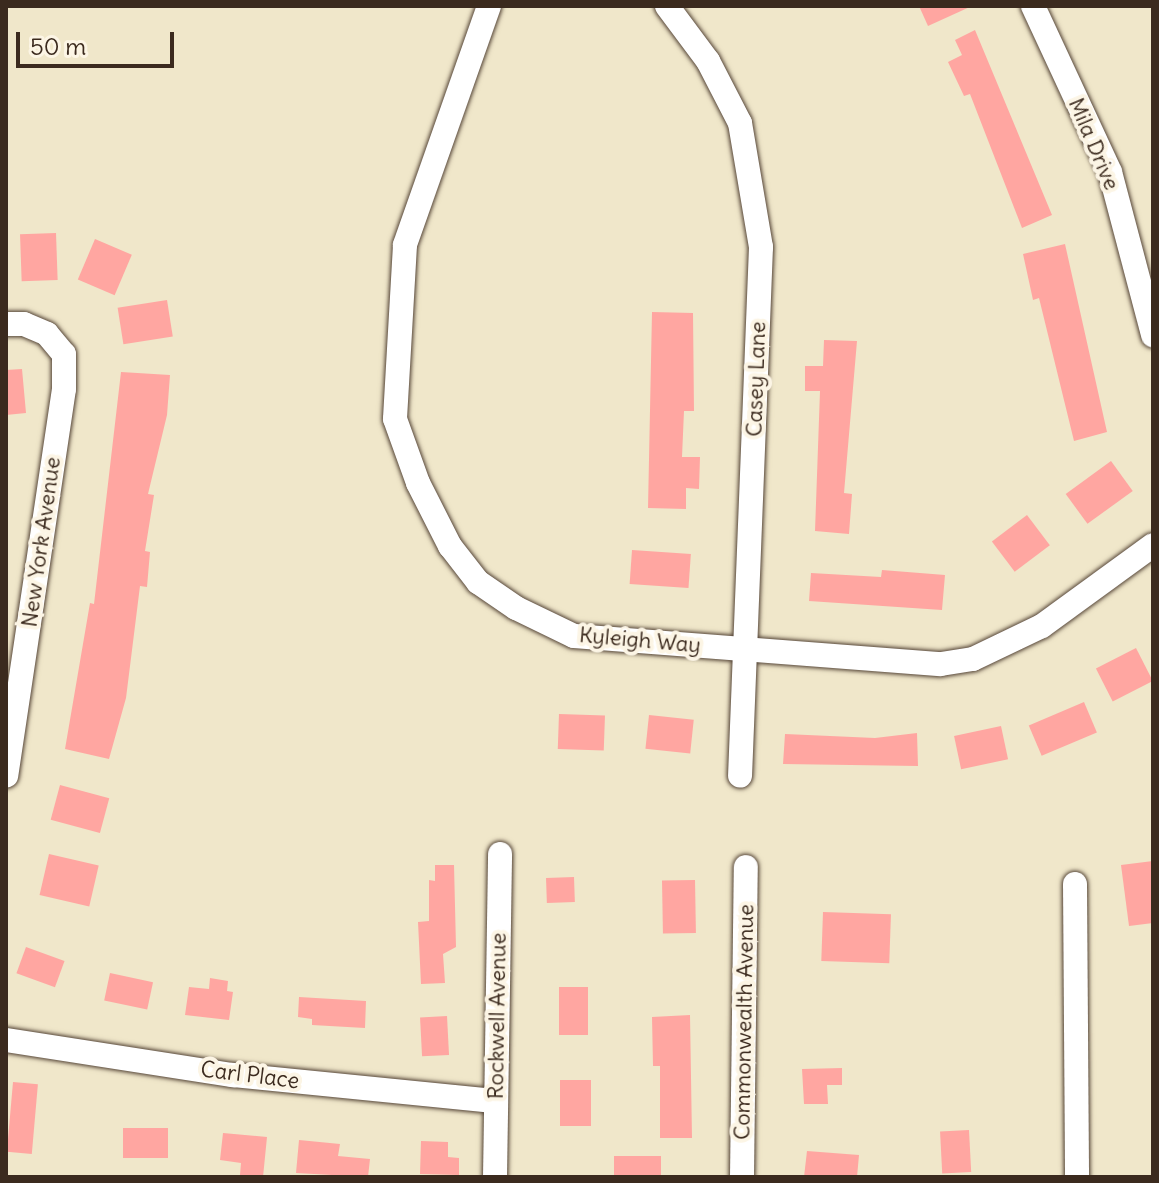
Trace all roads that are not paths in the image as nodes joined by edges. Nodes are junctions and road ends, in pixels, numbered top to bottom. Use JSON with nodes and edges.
{"nodes":[{"id":1,"x":489,"y":6,"type":"edge"},
{"id":2,"x":667,"y":6,"type":"edge"},
{"id":3,"x":1033,"y":6,"type":"edge"},
{"id":4,"x":6,"y":324,"type":"edge"},
{"id":5,"x":1153,"y":335,"type":"edge"},
{"id":6,"x":1153,"y":545,"type":"edge"},
{"id":7,"x":743,"y":648,"type":"junction"},
{"id":8,"x":6,"y":776,"type":"edge"},
{"id":9,"x":740,"y":776,"type":"dead end"},
{"id":10,"x":500,"y":854,"type":"dead end"},
{"id":11,"x":746,"y":867,"type":"dead end"},
{"id":12,"x":1075,"y":884,"type":"dead end"},
{"id":13,"x":6,"y":1040,"type":"edge"},
{"id":14,"x":495,"y":1101,"type":"junction"},
{"id":15,"x":495,"y":1177,"type":"edge"},
{"id":16,"x":742,"y":1177,"type":"edge"},
{"id":17,"x":1077,"y":1177,"type":"edge"}],
"edges":[{"from":1,"to":7,"type":"street","name":"Kyleigh Way"},
{"from":2,"to":7,"type":"street","name":"Casey Lane"},
{"from":3,"to":5,"type":"street","name":"Mila Drive"},
{"from":4,"to":8,"type":"street","name":"New York Avenue"},
{"from":6,"to":7,"type":"street","name":"Kyleigh Way"},
{"from":7,"to":9,"type":"street","name":"Casey Lane"},
{"from":10,"to":14,"type":"street","name":"Rockwell Avenue"},
{"from":11,"to":16,"type":"street","name":"Commonwealth Avenue"},
{"from":12,"to":17,"type":"street"},
{"from":13,"to":14,"type":"street","name":"Carl Place"},
{"from":14,"to":15,"type":"street","name":"Rockwell Avenue"}]}
